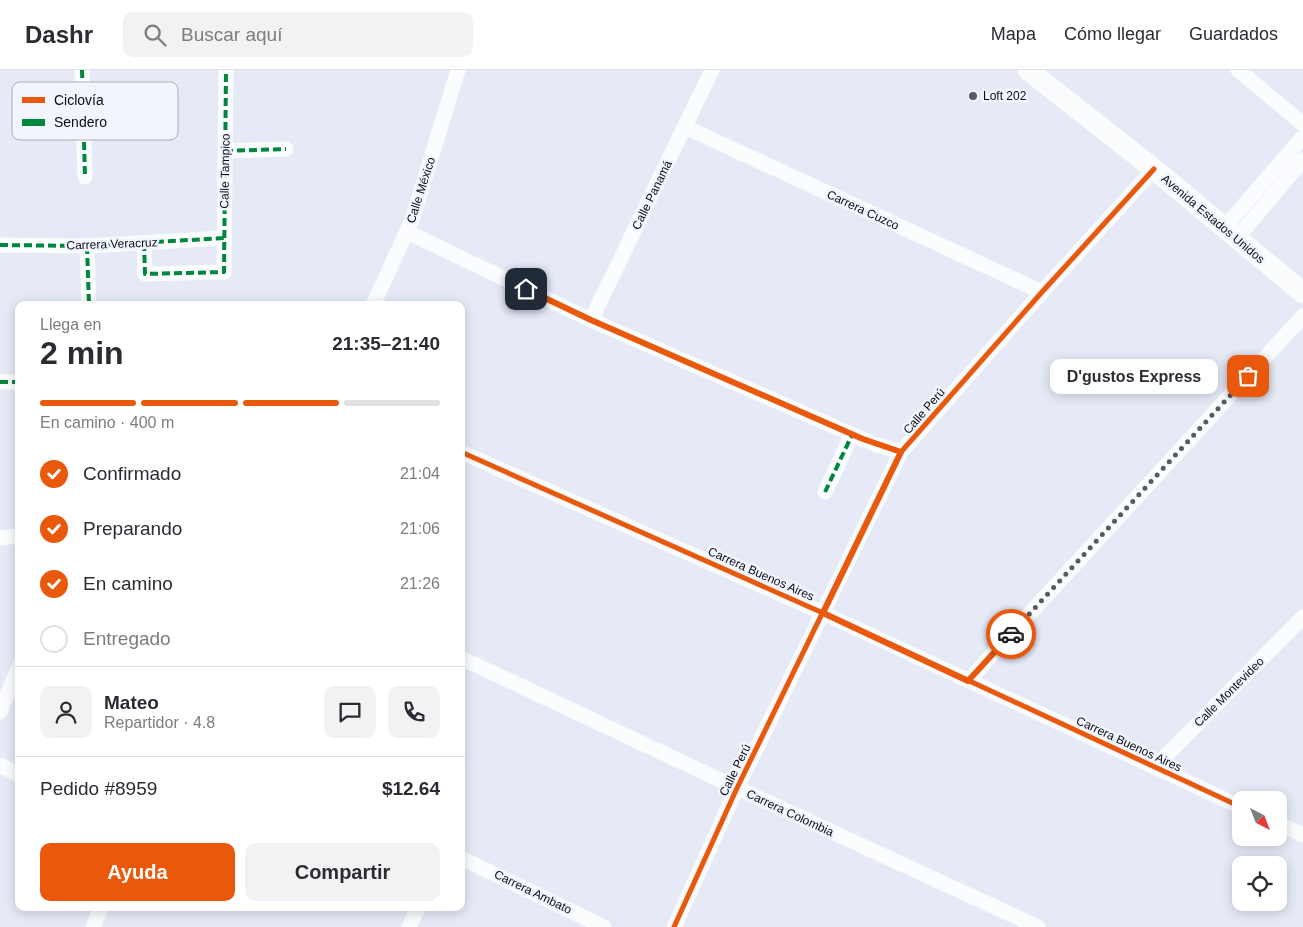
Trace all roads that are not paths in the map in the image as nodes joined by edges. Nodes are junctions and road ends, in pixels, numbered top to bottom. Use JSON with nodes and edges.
{"nodes":[{"id":1,"x":226,"y":70,"type":"edge"},
{"id":2,"x":458,"y":70,"type":"edge"},
{"id":3,"x":712,"y":70,"type":"edge"},
{"id":4,"x":1028,"y":70,"type":"edge"},
{"id":5,"x":1238,"y":70,"type":"edge"},
{"id":6,"x":1303,"y":124,"type":"edge"},
{"id":7,"x":685,"y":127,"type":"junction"},
{"id":8,"x":1303,"y":137,"type":"edge"},
{"id":9,"x":84,"y":140,"type":"edge"},
{"id":10,"x":286,"y":148,"type":"dead end"},
{"id":11,"x":225,"y":151,"type":"junction"},
{"id":12,"x":1303,"y":160,"type":"edge"},
{"id":13,"x":1154,"y":169,"type":"junction"},
{"id":14,"x":85,"y":177,"type":"dead end"},
{"id":15,"x":407,"y":232,"type":"junction"},
{"id":16,"x":1230,"y":234,"type":"junction"},
{"id":17,"x":224,"y":238,"type":"junction"},
{"id":18,"x":144,"y":243,"type":"junction"},
{"id":19,"x":0,"y":245,"type":"edge"},
{"id":20,"x":87,"y":246,"type":"junction"},
{"id":21,"x":1042,"y":292,"type":"junction"},
{"id":22,"x":1303,"y":293,"type":"edge"},
{"id":23,"x":89,"y":301,"type":"edge"},
{"id":24,"x":375,"y":301,"type":"edge"},
{"id":25,"x":1303,"y":316,"type":"edge"},
{"id":26,"x":591,"y":320,"type":"junction"},
{"id":27,"x":0,"y":382,"type":"edge"},
{"id":28,"x":15,"y":382,"type":"edge"},
{"id":29,"x":852,"y":434,"type":"junction"},
{"id":30,"x":901,"y":452,"type":"junction"},
{"id":31,"x":465,"y":454,"type":"edge"},
{"id":32,"x":826,"y":492,"type":"dead end"},
{"id":33,"x":15,"y":536,"type":"edge"},
{"id":34,"x":0,"y":538,"type":"edge"},
{"id":35,"x":823,"y":613,"type":"junction"},
{"id":36,"x":1303,"y":617,"type":"edge"},
{"id":37,"x":465,"y":660,"type":"edge"},
{"id":38,"x":15,"y":676,"type":"edge"},
{"id":39,"x":968,"y":681,"type":"junction"},
{"id":40,"x":0,"y":712,"type":"edge"},
{"id":41,"x":0,"y":765,"type":"edge"},
{"id":42,"x":1155,"y":767,"type":"junction"},
{"id":43,"x":15,"y":773,"type":"edge"},
{"id":44,"x":737,"y":788,"type":"junction"},
{"id":45,"x":1232,"y":803,"type":"edge"},
{"id":46,"x":1288,"y":828,"type":"edge"},
{"id":47,"x":1303,"y":835,"type":"edge"},
{"id":48,"x":465,"y":860,"type":"edge"},
{"id":49,"x":100,"y":911,"type":"edge"},
{"id":50,"x":417,"y":911,"type":"edge"},
{"id":51,"x":93,"y":927,"type":"edge"},
{"id":52,"x":410,"y":927,"type":"edge"},
{"id":53,"x":604,"y":927,"type":"edge"},
{"id":54,"x":674,"y":927,"type":"edge"},
{"id":55,"x":1038,"y":927,"type":"edge"}],
"edges":[{"from":1,"to":11,"type":"street","name":"Calle Tampico"},
{"from":2,"to":15,"type":"street","name":"Calle México"},
{"from":3,"to":7,"type":"street","name":"Calle Panamá"},
{"from":4,"to":13,"type":"street","name":"Avenida Estados Unidos"},
{"from":5,"to":6,"type":"street"},
{"from":7,"to":21,"type":"street","name":"Carrera Cuzco"},
{"from":7,"to":26,"type":"street","name":"Calle Panamá"},
{"from":8,"to":16,"type":"street"},
{"from":9,"to":14,"type":"street"},
{"from":10,"to":11,"type":"street"},
{"from":11,"to":17,"type":"street","name":"Calle Tampico"},
{"from":12,"to":16,"type":"street"},
{"from":13,"to":16,"type":"street","name":"Avenida Estados Unidos"},
{"from":13,"to":21,"type":"street","name":"Calle Perú"},
{"from":15,"to":24,"type":"street","name":"Calle México"},
{"from":15,"to":26,"type":"street"},
{"from":16,"to":22,"type":"street","name":"Avenida Estados Unidos"},
{"from":17,"to":18,"type":"street","name":"Carrera Veracruz"},
{"from":17,"to":18,"type":"street","name":"Calle Tampico"},
{"from":18,"to":20,"type":"street","name":"Carrera Veracruz"},
{"from":19,"to":20,"type":"street","name":"Carrera Veracruz"},
{"from":20,"to":23,"type":"street"},
{"from":21,"to":30,"type":"street","name":"Calle Perú"},
{"from":25,"to":39,"type":"street"},
{"from":26,"to":29,"type":"street"},
{"from":27,"to":28,"type":"street"},
{"from":29,"to":30,"type":"street"},
{"from":29,"to":32,"type":"street"},
{"from":30,"to":35,"type":"street","name":"Calle Perú"},
{"from":31,"to":35,"type":"street","name":"Carrera Buenos Aires"},
{"from":33,"to":34,"type":"street"},
{"from":35,"to":39,"type":"street","name":"Carrera Buenos Aires"},
{"from":35,"to":44,"type":"street","name":"Calle Perú"},
{"from":36,"to":42,"type":"street","name":"Calle Montevideo"},
{"from":37,"to":44,"type":"street","name":"Carrera Colombia"},
{"from":38,"to":40,"type":"street"},
{"from":39,"to":42,"type":"street","name":"Carrera Buenos Aires"},
{"from":41,"to":43,"type":"street"},
{"from":42,"to":45,"type":"street","name":"Carrera Buenos Aires"},
{"from":44,"to":54,"type":"street","name":"Calle Perú"},
{"from":44,"to":55,"type":"street","name":"Carrera Colombia"},
{"from":46,"to":47,"type":"street"},
{"from":48,"to":53,"type":"street","name":"Carrera Ambato"},
{"from":49,"to":51,"type":"street"},
{"from":50,"to":52,"type":"street"}]}
